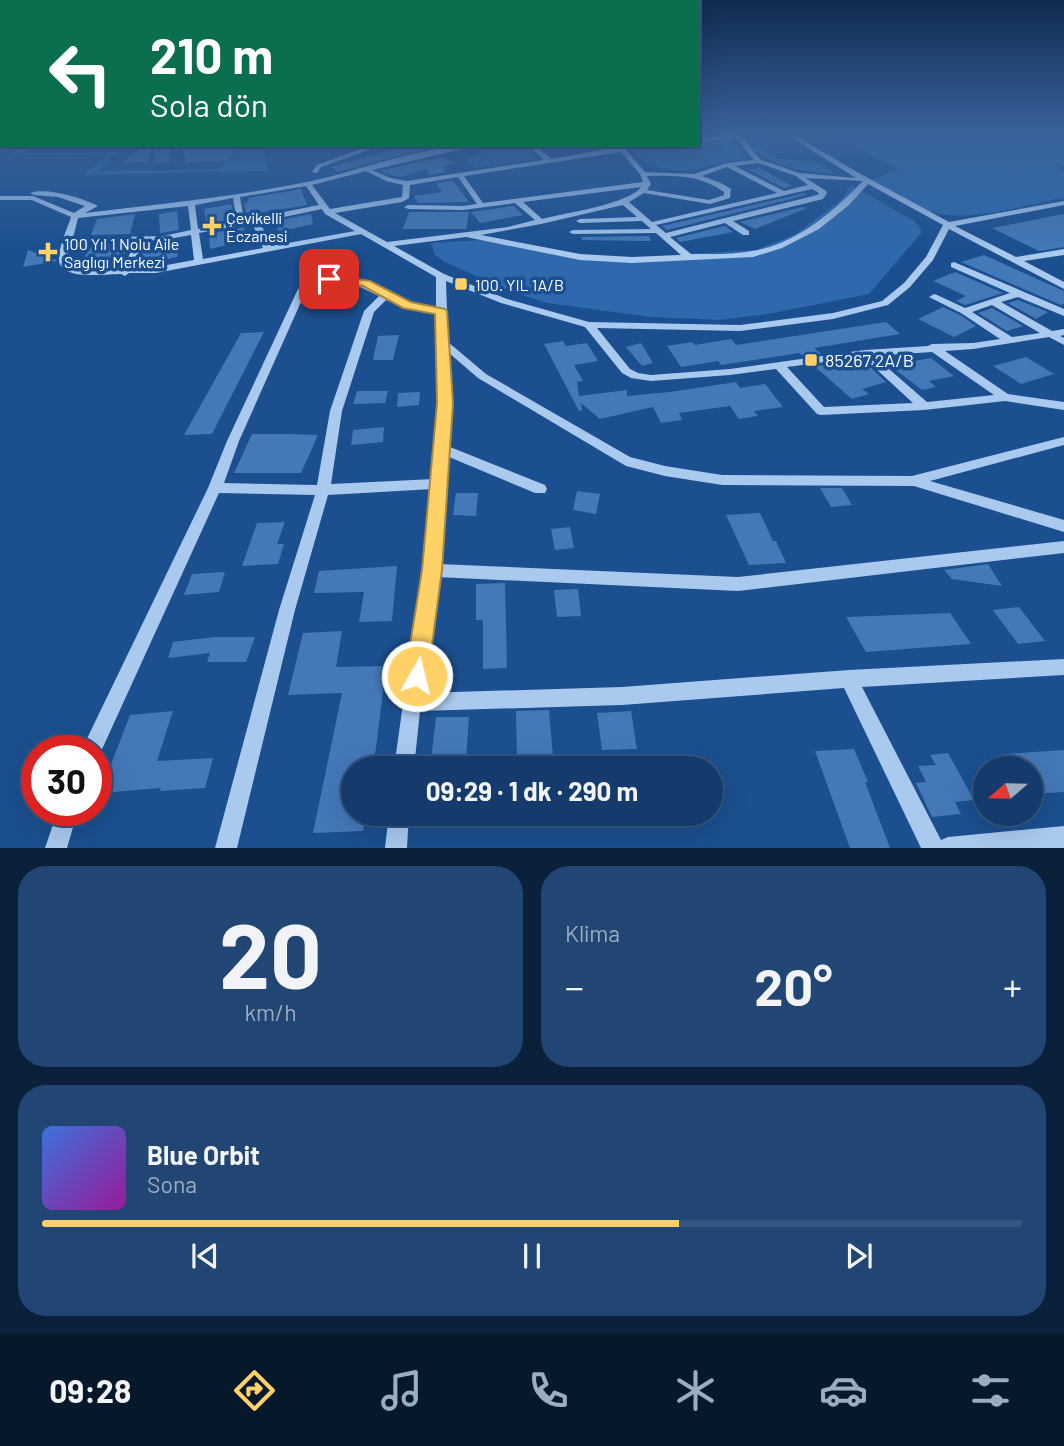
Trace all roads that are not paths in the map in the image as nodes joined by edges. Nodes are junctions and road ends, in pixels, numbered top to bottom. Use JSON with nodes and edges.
{"nodes":[{"id":1,"x":357,"y":173,"type":"edge"},
{"id":2,"x":373,"y":173,"type":"edge"},
{"id":3,"x":422,"y":173,"type":"edge"},
{"id":4,"x":469,"y":173,"type":"edge"},
{"id":5,"x":703,"y":173,"type":"edge"},
{"id":6,"x":742,"y":173,"type":"edge"},
{"id":7,"x":791,"y":173,"type":"edge"},
{"id":8,"x":853,"y":173,"type":"edge"},
{"id":9,"x":459,"y":174,"type":"junction"},
{"id":10,"x":643,"y":174,"type":"joint"},
{"id":11,"x":695,"y":175,"type":"junction"},
{"id":12,"x":798,"y":175,"type":"junction"},
{"id":13,"x":424,"y":180,"type":"junction"},
{"id":14,"x":867,"y":181,"type":"junction"},
{"id":15,"x":407,"y":183,"type":"junction"},
{"id":16,"x":308,"y":184,"type":"junction"},
{"id":17,"x":814,"y":186,"type":"junction"},
{"id":18,"x":644,"y":187,"type":"junction"},
{"id":19,"x":270,"y":190,"type":"junction"},
{"id":20,"x":781,"y":192,"type":"junction"},
{"id":21,"x":0,"y":196,"type":"edge"},
{"id":22,"x":236,"y":196,"type":"junction"},
{"id":23,"x":516,"y":200,"type":"junction"},
{"id":24,"x":695,"y":201,"type":"junction"},
{"id":25,"x":624,"y":202,"type":"junction"},
{"id":26,"x":1064,"y":202,"type":"edge"},
{"id":27,"x":191,"y":203,"type":"junction"},
{"id":28,"x":481,"y":205,"type":"junction"},
{"id":29,"x":89,"y":206,"type":"junction"},
{"id":30,"x":408,"y":207,"type":"dead end"},
{"id":31,"x":144,"y":208,"type":"junction"},
{"id":32,"x":325,"y":209,"type":"junction"},
{"id":33,"x":710,"y":211,"type":"junction"},
{"id":34,"x":282,"y":214,"type":"junction"},
{"id":35,"x":75,"y":216,"type":"junction"},
{"id":36,"x":255,"y":220,"type":"junction"},
{"id":37,"x":580,"y":221,"type":"dead end"},
{"id":38,"x":541,"y":222,"type":"junction"},
{"id":39,"x":649,"y":222,"type":"junction"},
{"id":40,"x":729,"y":222,"type":"junction"},
{"id":41,"x":241,"y":224,"type":"junction"},
{"id":42,"x":947,"y":225,"type":"junction"},
{"id":43,"x":196,"y":232,"type":"junction"},
{"id":44,"x":360,"y":232,"type":"junction"},
{"id":45,"x":573,"y":232,"type":"dead end"},
{"id":46,"x":746,"y":233,"type":"dead end"},
{"id":47,"x":662,"y":234,"type":"junction"},
{"id":48,"x":469,"y":235,"type":"junction"},
{"id":49,"x":141,"y":239,"type":"junction"},
{"id":50,"x":67,"y":242,"type":"junction"},
{"id":51,"x":384,"y":245,"type":"junction"},
{"id":52,"x":268,"y":249,"type":"junction"},
{"id":53,"x":1064,"y":252,"type":"edge"},
{"id":54,"x":690,"y":258,"type":"junction"},
{"id":55,"x":1015,"y":260,"type":"junction"},
{"id":56,"x":199,"y":263,"type":"junction"},
{"id":57,"x":954,"y":265,"type":"dead end"},
{"id":58,"x":125,"y":273,"type":"junction"},
{"id":59,"x":441,"y":276,"type":"junction"},
{"id":60,"x":1064,"y":286,"type":"edge"},
{"id":61,"x":1020,"y":293,"type":"junction"},
{"id":62,"x":386,"y":294,"type":"junction"},
{"id":63,"x":934,"y":297,"type":"dead end"},
{"id":64,"x":992,"y":301,"type":"junction"},
{"id":65,"x":441,"y":311,"type":"junction"},
{"id":66,"x":964,"y":311,"type":"junction"},
{"id":67,"x":1064,"y":313,"type":"edge"},
{"id":68,"x":589,"y":325,"type":"junction"},
{"id":69,"x":1058,"y":334,"type":"edge"},
{"id":70,"x":441,"y":341,"type":"junction"},
{"id":71,"x":1011,"y":341,"type":"junction"},
{"id":72,"x":1064,"y":342,"type":"edge"},
{"id":73,"x":932,"y":347,"type":"junction"},
{"id":74,"x":865,"y":353,"type":"junction"},
{"id":75,"x":779,"y":365,"type":"junction"},
{"id":76,"x":1006,"y":397,"type":"junction"},
{"id":77,"x":924,"y":406,"type":"junction"},
{"id":78,"x":1064,"y":406,"type":"edge"},
{"id":79,"x":1064,"y":441,"type":"edge"},
{"id":80,"x":441,"y":449,"type":"junction"},
{"id":81,"x":914,"y":481,"type":"junction"},
{"id":82,"x":439,"y":484,"type":"junction"},
{"id":83,"x":215,"y":488,"type":"junction"},
{"id":84,"x":540,"y":489,"type":"dead end"},
{"id":85,"x":323,"y":490,"type":"junction"},
{"id":86,"x":1064,"y":526,"type":"edge"},
{"id":87,"x":1064,"y":547,"type":"edge"},
{"id":88,"x":432,"y":570,"type":"junction"},
{"id":89,"x":1064,"y":667,"type":"edge"},
{"id":90,"x":849,"y":679,"type":"junction"},
{"id":91,"x":413,"y":702,"type":"junction"},
{"id":92,"x":99,"y":735,"type":"edge"},
{"id":93,"x":406,"y":756,"type":"edge"},
{"id":94,"x":63,"y":826,"type":"edge"},
{"id":95,"x":398,"y":826,"type":"edge"},
{"id":96,"x":1064,"y":837,"type":"edge"},
{"id":97,"x":56,"y":848,"type":"edge"},
{"id":98,"x":226,"y":848,"type":"edge"},
{"id":99,"x":396,"y":848,"type":"edge"},
{"id":100,"x":933,"y":848,"type":"edge"},
{"id":101,"x":948,"y":848,"type":"edge"}],
"edges":[{"from":1,"to":16,"type":"street"},
{"from":2,"to":15,"type":"street"},
{"from":3,"to":13,"type":"street"},
{"from":4,"to":9,"type":"street"},
{"from":5,"to":11,"type":"street"},
{"from":6,"to":20,"type":"street"},
{"from":7,"to":12,"type":"street"},
{"from":8,"to":14,"type":"street"},
{"from":9,"to":13,"type":"street"},
{"from":9,"to":28,"type":"street"},
{"from":10,"to":11,"type":"street"},
{"from":10,"to":18,"type":"street"},
{"from":11,"to":24,"type":"street"},
{"from":12,"to":14,"type":"street"},
{"from":12,"to":17,"type":"street"},
{"from":13,"to":15,"type":"street"},
{"from":14,"to":42,"type":"street"},
{"from":14,"to":54,"type":"street"},
{"from":15,"to":32,"type":"street"},
{"from":16,"to":19,"type":"street"},
{"from":16,"to":32,"type":"street"},
{"from":17,"to":20,"type":"street"},
{"from":17,"to":40,"type":"street"},
{"from":18,"to":23,"type":"street"},
{"from":18,"to":24,"type":"street"},
{"from":18,"to":25,"type":"street"},
{"from":19,"to":22,"type":"street"},
{"from":19,"to":34,"type":"street"},
{"from":20,"to":33,"type":"street"},
{"from":21,"to":29,"type":"street"},
{"from":21,"to":35,"type":"street"},
{"from":22,"to":27,"type":"street"},
{"from":22,"to":41,"type":"street"},
{"from":23,"to":28,"type":"street"},
{"from":23,"to":38,"type":"street"},
{"from":24,"to":33,"type":"street"},
{"from":25,"to":38,"type":"street"},
{"from":25,"to":39,"type":"street"},
{"from":26,"to":42,"type":"street"},
{"from":27,"to":31,"type":"street"},
{"from":27,"to":43,"type":"street"},
{"from":28,"to":30,"type":"street"},
{"from":29,"to":31,"type":"street"},
{"from":29,"to":35,"type":"street"},
{"from":31,"to":35,"type":"street"},
{"from":32,"to":34,"type":"street"},
{"from":32,"to":44,"type":"street"},
{"from":33,"to":39,"type":"street"},
{"from":33,"to":40,"type":"street"},
{"from":34,"to":36,"type":"street"},
{"from":35,"to":50,"type":"street"},
{"from":36,"to":41,"type":"street"},
{"from":36,"to":52,"type":"street"},
{"from":37,"to":39,"type":"street"},
{"from":38,"to":48,"type":"street"},
{"from":39,"to":47,"type":"street"},
{"from":40,"to":46,"type":"street"},
{"from":40,"to":47,"type":"street"},
{"from":41,"to":43,"type":"street"},
{"from":42,"to":55,"type":"street"},
{"from":42,"to":68,"type":"street"},
{"from":43,"to":49,"type":"street"},
{"from":43,"to":56,"type":"street"},
{"from":44,"to":51,"type":"street"},
{"from":44,"to":52,"type":"street"},
{"from":45,"to":47,"type":"street"},
{"from":47,"to":54,"type":"street"},
{"from":48,"to":51,"type":"street"},
{"from":48,"to":54,"type":"street"},
{"from":49,"to":50,"type":"street"},
{"from":49,"to":58,"type":"street"},
{"from":50,"to":58,"type":"street"},
{"from":51,"to":59,"type":"street"},
{"from":52,"to":56,"type":"street"},
{"from":53,"to":55,"type":"street"},
{"from":55,"to":60,"type":"street"},
{"from":56,"to":58,"type":"street"},
{"from":57,"to":61,"type":"street"},
{"from":59,"to":65,"type":"street"},
{"from":59,"to":68,"type":"street"},
{"from":61,"to":64,"type":"street"},
{"from":61,"to":67,"type":"street"},
{"from":62,"to":65,"type":"street"},
{"from":62,"to":83,"type":"street"},
{"from":62,"to":85,"type":"street"},
{"from":63,"to":66,"type":"street"},
{"from":64,"to":66,"type":"street"},
{"from":64,"to":69,"type":"street"},
{"from":65,"to":70,"type":"street"},
{"from":66,"to":71,"type":"street"},
{"from":68,"to":75,"type":"street"},
{"from":69,"to":71,"type":"street"},
{"from":69,"to":72,"type":"street"},
{"from":70,"to":80,"type":"street"},
{"from":70,"to":81,"type":"street"},
{"from":71,"to":73,"type":"street"},
{"from":73,"to":74,"type":"street"},
{"from":73,"to":76,"type":"street"},
{"from":74,"to":75,"type":"street"},
{"from":74,"to":77,"type":"street"},
{"from":75,"to":77,"type":"street"},
{"from":76,"to":77,"type":"street"},
{"from":76,"to":78,"type":"street"},
{"from":79,"to":81,"type":"street"},
{"from":80,"to":82,"type":"street"},
{"from":80,"to":84,"type":"street"},
{"from":81,"to":86,"type":"street"},
{"from":82,"to":85,"type":"street"},
{"from":82,"to":88,"type":"street"},
{"from":83,"to":85,"type":"street"},
{"from":83,"to":92,"type":"street"},
{"from":85,"to":98,"type":"street"},
{"from":87,"to":88,"type":"street"},
{"from":88,"to":91,"type":"street"},
{"from":89,"to":90,"type":"street"},
{"from":90,"to":91,"type":"street"},
{"from":90,"to":100,"type":"street"},
{"from":91,"to":93,"type":"street"},
{"from":94,"to":97,"type":"street"},
{"from":95,"to":99,"type":"street"},
{"from":96,"to":101,"type":"street"}]}
